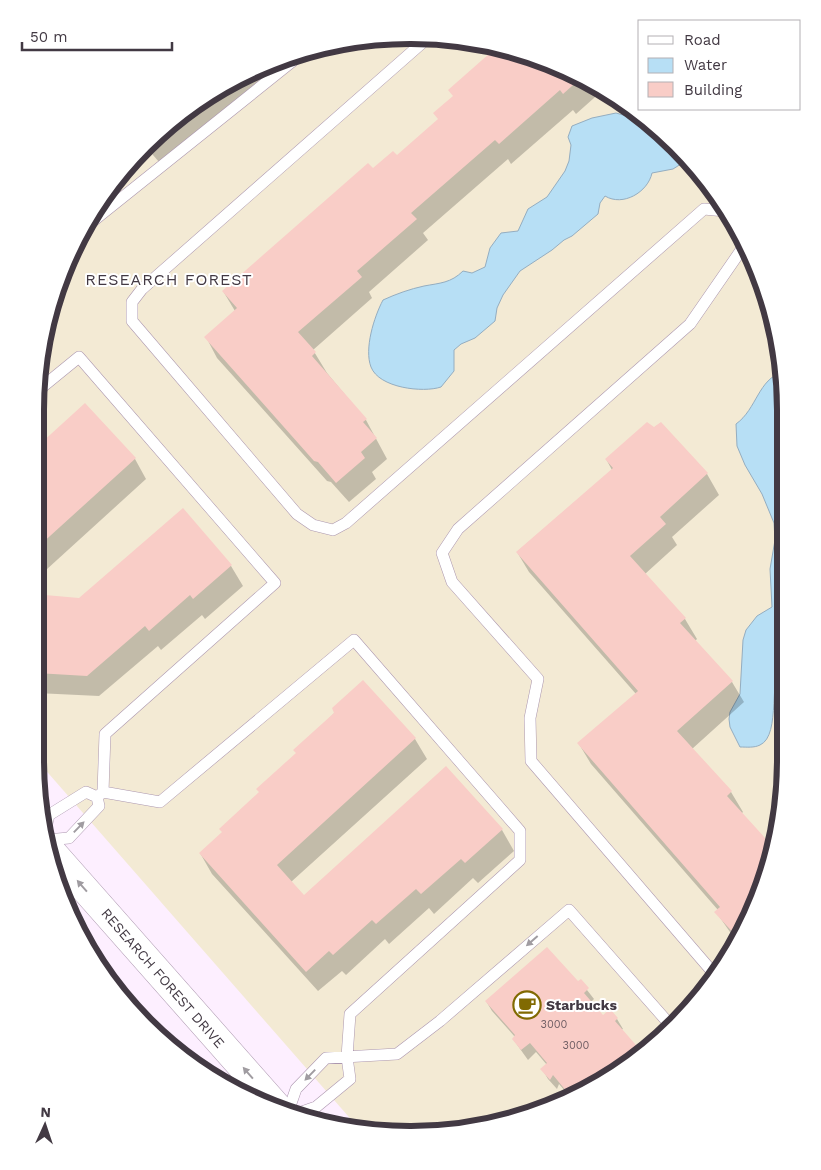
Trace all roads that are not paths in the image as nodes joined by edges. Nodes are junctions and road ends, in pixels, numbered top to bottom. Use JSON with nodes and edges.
{"nodes":[{"id":1,"x":420,"y":44,"type":"edge"},
{"id":2,"x":288,"y":65,"type":"edge"},
{"id":3,"x":717,"y":210,"type":"edge"},
{"id":4,"x":101,"y":214,"type":"edge"},
{"id":5,"x":740,"y":251,"type":"edge"},
{"id":6,"x":45,"y":385,"type":"edge"},
{"id":7,"x":100,"y":794,"type":"junction"},
{"id":8,"x":49,"y":817,"type":"edge"},
{"id":9,"x":55,"y":848,"type":"edge"},
{"id":10,"x":58,"y":860,"type":"edge"},
{"id":11,"x":710,"y":970,"type":"edge"},
{"id":12,"x":667,"y":1022,"type":"edge"},
{"id":13,"x":347,"y":1057,"type":"junction"},
{"id":14,"x":269,"y":1097,"type":"edge"},
{"id":15,"x":290,"y":1106,"type":"edge"},
{"id":16,"x":305,"y":1111,"type":"edge"}],
"edges":[{"from":1,"to":3,"type":"lane"},
{"from":2,"to":4,"type":"lane"},
{"from":5,"to":11,"type":"lane"},
{"from":6,"to":7,"type":"lane"},
{"from":7,"to":8,"type":"lane"},
{"from":9,"to":7,"type":"lane","one_way":true},
{"from":7,"to":13,"type":"lane"},
{"from":14,"to":10,"type":"main road","name":"RESEARCH FOREST DRIVE","one_way":true},
{"from":12,"to":13,"type":"lane","one_way":true},
{"from":13,"to":15,"type":"lane","one_way":true},
{"from":13,"to":16,"type":"lane"}]}
